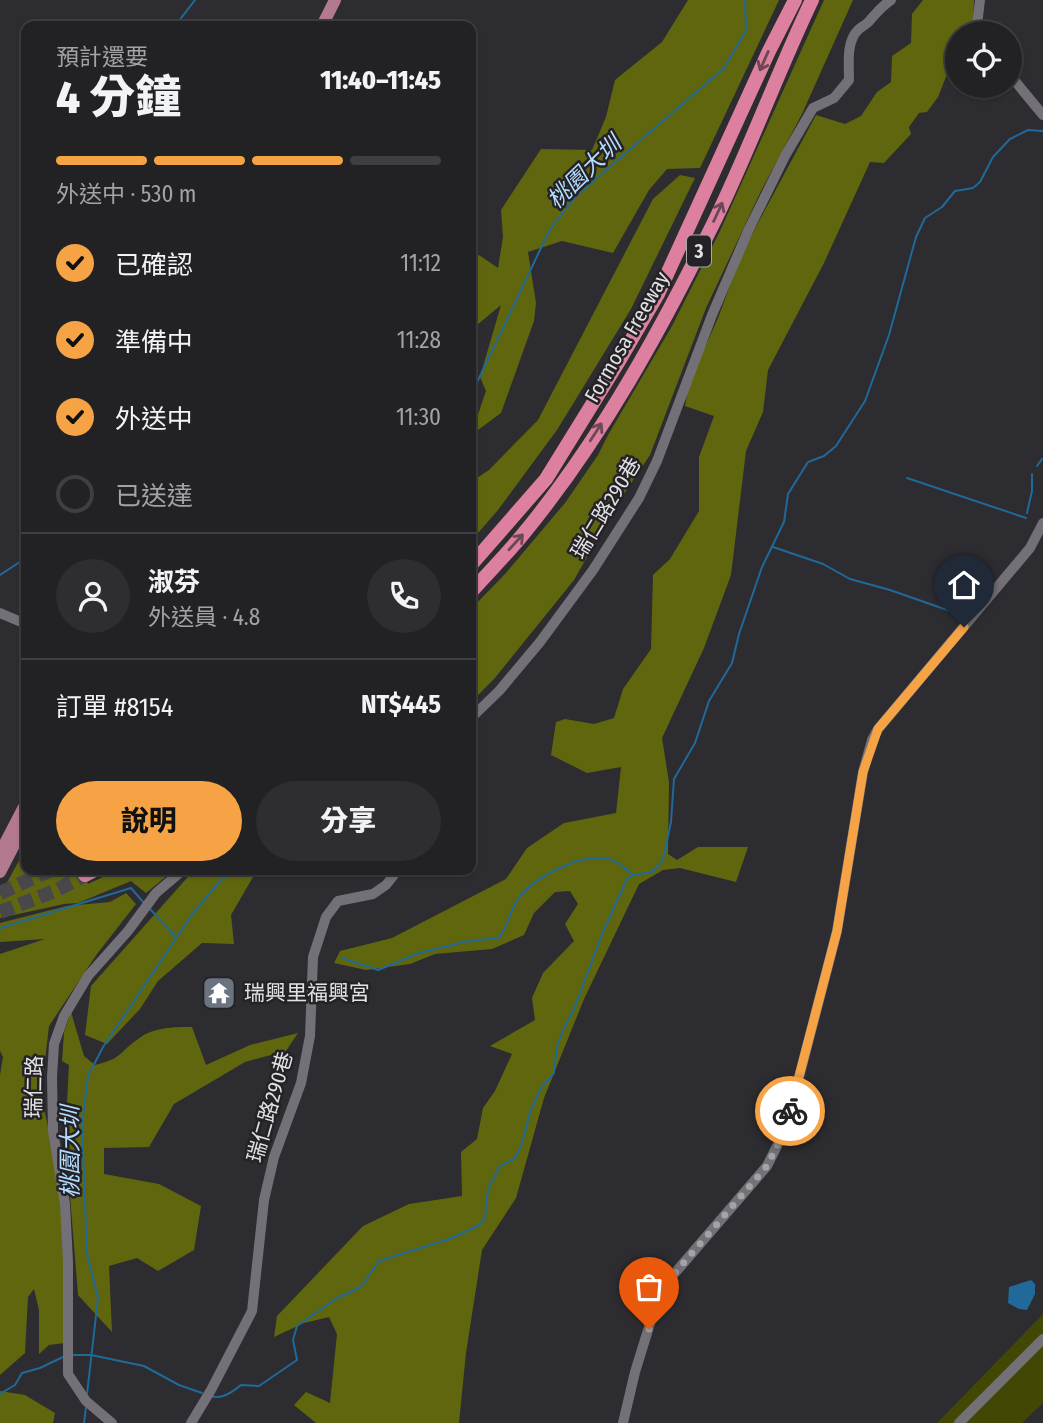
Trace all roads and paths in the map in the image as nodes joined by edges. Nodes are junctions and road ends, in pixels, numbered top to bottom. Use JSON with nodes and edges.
{"nodes":[{"id":1,"x":326,"y":0,"type":"edge"},
{"id":2,"x":335,"y":0,"type":"edge"},
{"id":3,"x":795,"y":0,"type":"edge"},
{"id":4,"x":812,"y":0,"type":"edge"},
{"id":5,"x":891,"y":0,"type":"edge"},
{"id":6,"x":980,"y":0,"type":"edge"},
{"id":7,"x":316,"y":21,"type":"edge"},
{"id":8,"x":324,"y":21,"type":"edge"},
{"id":9,"x":977,"y":21,"type":"edge"},
{"id":10,"x":1022,"y":90,"type":"edge"},
{"id":11,"x":1043,"y":116,"type":"edge"},
{"id":12,"x":1043,"y":523,"type":"edge"},
{"id":13,"x":476,"y":559,"type":"edge"},
{"id":14,"x":476,"y":586,"type":"edge"},
{"id":15,"x":0,"y":613,"type":"edge"},
{"id":16,"x":21,"y":622,"type":"edge"},
{"id":17,"x":476,"y":713,"type":"edge"},
{"id":18,"x":21,"y":813,"type":"edge"},
{"id":19,"x":21,"y":832,"type":"edge"},
{"id":20,"x":0,"y":853,"type":"edge"},
{"id":21,"x":0,"y":872,"type":"edge"},
{"id":22,"x":177,"y":875,"type":"edge"},
{"id":23,"x":394,"y":875,"type":"edge"},
{"id":24,"x":1043,"y":1339,"type":"edge"},
{"id":25,"x":112,"y":1423,"type":"edge"},
{"id":26,"x":191,"y":1423,"type":"edge"},
{"id":27,"x":623,"y":1423,"type":"edge"},
{"id":28,"x":959,"y":1423,"type":"edge"}],
"edges":[{"from":1,"to":7,"type":"main road"},
{"from":2,"to":8,"type":"main road"},
{"from":3,"to":13,"type":"highway","name":"Formosa Freeway","number":"3","one_way":true},
{"from":14,"to":4,"type":"highway","name":"Formosa Freeway","number":"3","one_way":true},
{"from":5,"to":17,"type":"street","name":"瑞仁路290巷"},
{"from":6,"to":9,"type":"street"},
{"from":10,"to":11,"type":"street"},
{"from":12,"to":27,"type":"street"},
{"from":15,"to":16,"type":"street"},
{"from":18,"to":20,"type":"main road"},
{"from":19,"to":21,"type":"main road"},
{"from":22,"to":25,"type":"street","name":"瑞仁路"},
{"from":23,"to":26,"type":"street","name":"瑞仁路290巷"},
{"from":24,"to":28,"type":"street"}]}
